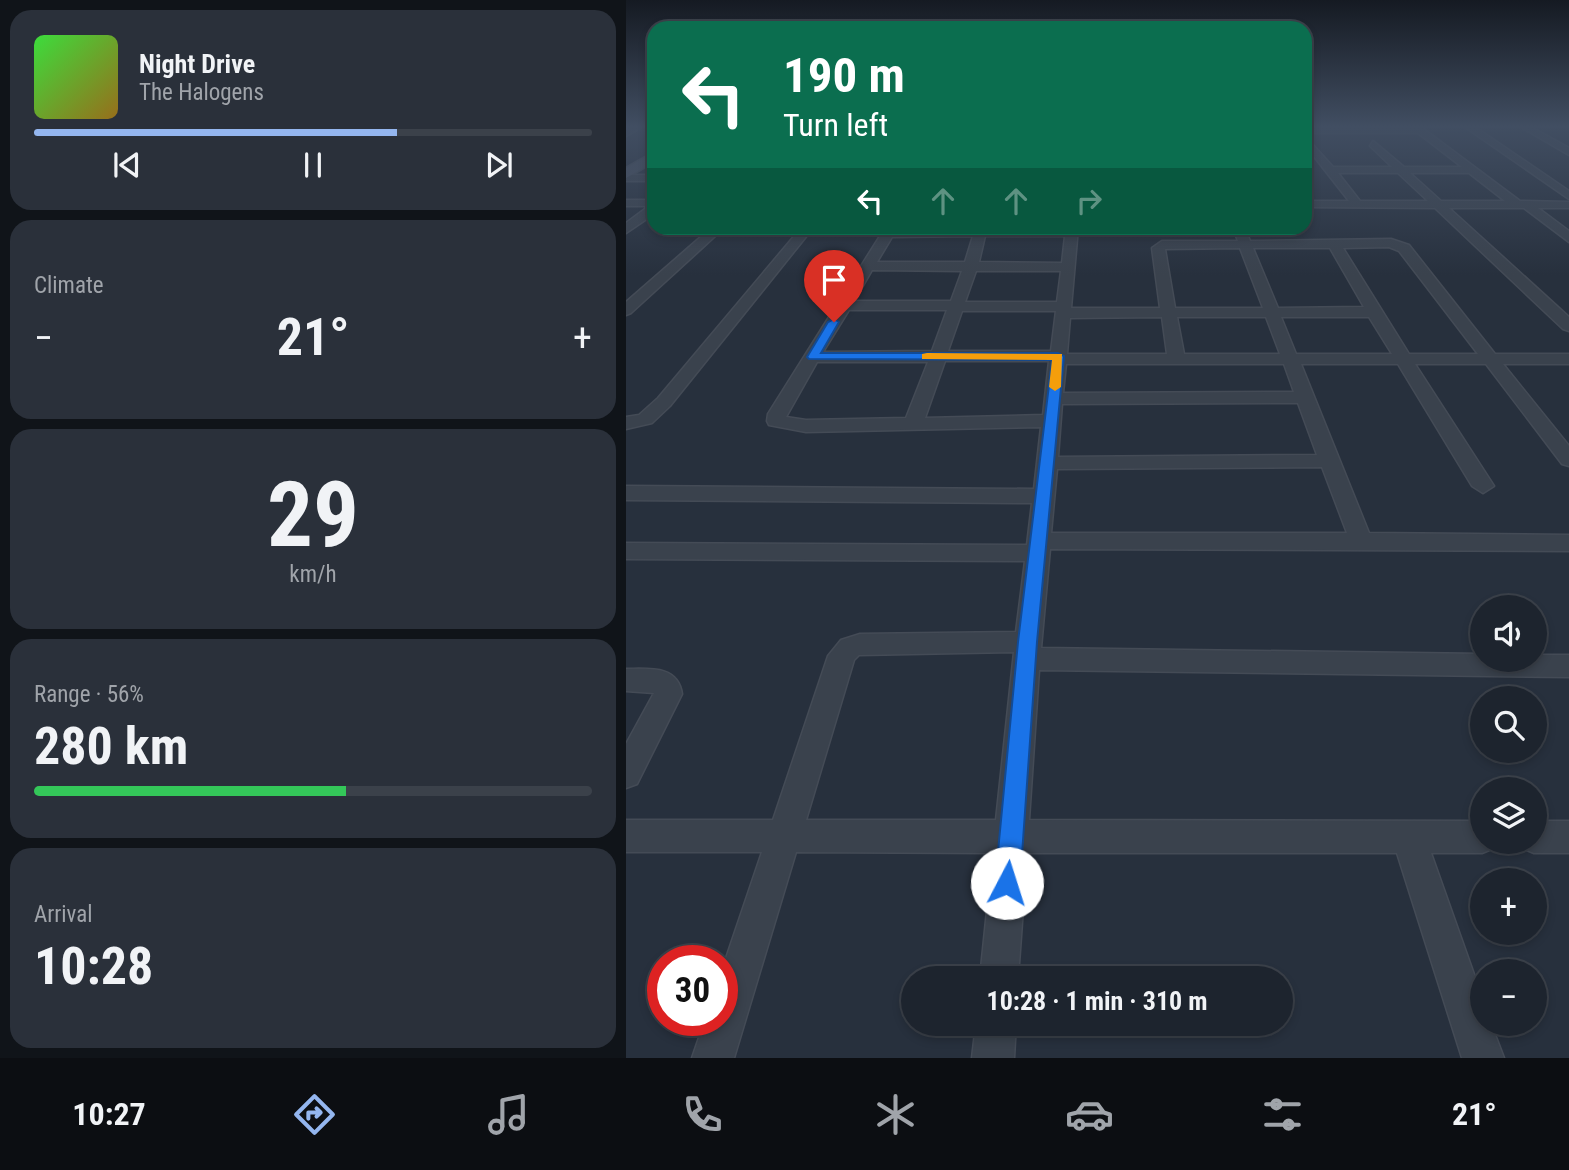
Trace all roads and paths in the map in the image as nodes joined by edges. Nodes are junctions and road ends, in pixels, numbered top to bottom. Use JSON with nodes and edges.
{"nodes":[{"id":1,"x":1334,"y":176,"type":"edge"},
{"id":2,"x":1408,"y":176,"type":"edge"},
{"id":3,"x":1481,"y":176,"type":"edge"},
{"id":4,"x":1541,"y":176,"type":"edge"},
{"id":5,"x":1569,"y":196,"type":"edge"},
{"id":6,"x":626,"y":204,"type":"edge"},
{"id":7,"x":1312,"y":204,"type":"edge"},
{"id":8,"x":1357,"y":204,"type":"junction"},
{"id":9,"x":1438,"y":204,"type":"junction"},
{"id":10,"x":1522,"y":204,"type":"junction"},
{"id":11,"x":1569,"y":205,"type":"edge"},
{"id":12,"x":647,"y":206,"type":"edge"},
{"id":13,"x":647,"y":212,"type":"edge"},
{"id":14,"x":626,"y":229,"type":"edge"},
{"id":15,"x":1318,"y":231,"type":"edge"},
{"id":16,"x":710,"y":235,"type":"edge"},
{"id":17,"x":801,"y":235,"type":"edge"},
{"id":18,"x":886,"y":235,"type":"edge"},
{"id":19,"x":979,"y":235,"type":"edge"},
{"id":20,"x":1071,"y":235,"type":"edge"},
{"id":21,"x":1243,"y":236,"type":"edge"},
{"id":22,"x":1569,"y":237,"type":"edge"},
{"id":23,"x":868,"y":266,"type":"junction"},
{"id":24,"x":971,"y":266,"type":"junction"},
{"id":25,"x":1068,"y":267,"type":"junction"},
{"id":26,"x":844,"y":305,"type":"junction"},
{"id":27,"x":957,"y":306,"type":"junction"},
{"id":28,"x":626,"y":310,"type":"edge"},
{"id":29,"x":1063,"y":310,"type":"junction"},
{"id":30,"x":1275,"y":312,"type":"junction"},
{"id":31,"x":1374,"y":312,"type":"junction"},
{"id":32,"x":1169,"y":313,"type":"junction"},
{"id":33,"x":1569,"y":326,"type":"edge"},
{"id":34,"x":813,"y":357,"type":"junction"},
{"id":35,"x":938,"y":357,"type":"junction"},
{"id":36,"x":1058,"y":358,"type":"junction"},
{"id":37,"x":1176,"y":359,"type":"junction"},
{"id":38,"x":1291,"y":359,"type":"junction"},
{"id":39,"x":1404,"y":359,"type":"junction"},
{"id":40,"x":1489,"y":359,"type":"junction"},
{"id":41,"x":1569,"y":359,"type":"edge"},
{"id":42,"x":1305,"y":397,"type":"junction"},
{"id":43,"x":1054,"y":399,"type":"junction"},
{"id":44,"x":1051,"y":421,"type":"junction"},
{"id":45,"x":626,"y":423,"type":"edge"},
{"id":46,"x":914,"y":423,"type":"junction"},
{"id":47,"x":1569,"y":460,"type":"edge"},
{"id":48,"x":1330,"y":461,"type":"junction"},
{"id":49,"x":1047,"y":463,"type":"junction"},
{"id":50,"x":1483,"y":486,"type":"dead end"},
{"id":51,"x":626,"y":493,"type":"edge"},
{"id":52,"x":1043,"y":496,"type":"junction"},
{"id":53,"x":1361,"y":541,"type":"junction"},
{"id":54,"x":1569,"y":543,"type":"edge"},
{"id":55,"x":1038,"y":547,"type":"junction"},
{"id":56,"x":626,"y":551,"type":"edge"},
{"id":57,"x":1027,"y":650,"type":"junction"},
{"id":58,"x":1569,"y":666,"type":"edge"},
{"id":59,"x":626,"y":680,"type":"edge"},
{"id":60,"x":626,"y":774,"type":"edge"},
{"id":61,"x":1011,"y":835,"type":"junction"},
{"id":62,"x":626,"y":836,"type":"edge"},
{"id":63,"x":787,"y":836,"type":"junction"},
{"id":64,"x":1408,"y":836,"type":"junction"},
{"id":65,"x":1470,"y":836,"type":"edge"},
{"id":66,"x":1547,"y":837,"type":"edge"},
{"id":67,"x":1569,"y":837,"type":"edge"},
{"id":68,"x":1000,"y":966,"type":"edge"},
{"id":69,"x":995,"y":1036,"type":"edge"},
{"id":70,"x":713,"y":1058,"type":"edge"},
{"id":71,"x":993,"y":1058,"type":"edge"},
{"id":72,"x":1483,"y":1058,"type":"edge"}],
"edges":[{"from":1,"to":8,"type":"street"},
{"from":2,"to":9,"type":"street"},
{"from":3,"to":10,"type":"street"},
{"from":4,"to":5,"type":"street"},
{"from":6,"to":12,"type":"street"},
{"from":7,"to":8,"type":"street"},
{"from":8,"to":9,"type":"street"},
{"from":9,"to":10,"type":"street"},
{"from":9,"to":33,"type":"street"},
{"from":10,"to":11,"type":"street"},
{"from":10,"to":22,"type":"street"},
{"from":13,"to":14,"type":"street"},
{"from":15,"to":31,"type":"street"},
{"from":15,"to":40,"type":"street"},
{"from":16,"to":28,"type":"street"},
{"from":17,"to":45,"type":"street"},
{"from":18,"to":23,"type":"street"},
{"from":19,"to":24,"type":"street"},
{"from":20,"to":25,"type":"street"},
{"from":21,"to":30,"type":"street"},
{"from":21,"to":32,"type":"street"},
{"from":23,"to":24,"type":"street"},
{"from":23,"to":26,"type":"street"},
{"from":24,"to":25,"type":"street"},
{"from":24,"to":27,"type":"street"},
{"from":25,"to":29,"type":"street"},
{"from":26,"to":27,"type":"street"},
{"from":26,"to":34,"type":"street"},
{"from":27,"to":29,"type":"street"},
{"from":27,"to":35,"type":"street"},
{"from":29,"to":32,"type":"street"},
{"from":29,"to":36,"type":"street"},
{"from":30,"to":31,"type":"street"},
{"from":30,"to":32,"type":"street"},
{"from":30,"to":38,"type":"street"},
{"from":31,"to":39,"type":"street"},
{"from":32,"to":37,"type":"street"},
{"from":34,"to":35,"type":"street"},
{"from":34,"to":46,"type":"street"},
{"from":35,"to":36,"type":"street"},
{"from":35,"to":46,"type":"street"},
{"from":36,"to":37,"type":"street"},
{"from":36,"to":43,"type":"street"},
{"from":37,"to":38,"type":"street"},
{"from":38,"to":39,"type":"street"},
{"from":38,"to":42,"type":"street"},
{"from":39,"to":40,"type":"street"},
{"from":39,"to":50,"type":"street"},
{"from":40,"to":41,"type":"street"},
{"from":40,"to":47,"type":"street"},
{"from":42,"to":43,"type":"street"},
{"from":42,"to":48,"type":"street"},
{"from":43,"to":44,"type":"street"},
{"from":44,"to":46,"type":"street"},
{"from":44,"to":49,"type":"street"},
{"from":48,"to":49,"type":"street"},
{"from":48,"to":53,"type":"street"},
{"from":49,"to":52,"type":"street"},
{"from":51,"to":52,"type":"street"},
{"from":52,"to":55,"type":"street"},
{"from":53,"to":54,"type":"street"},
{"from":53,"to":55,"type":"street"},
{"from":55,"to":56,"type":"street"},
{"from":55,"to":57,"type":"street"},
{"from":57,"to":58,"type":"street"},
{"from":57,"to":61,"type":"street"},
{"from":57,"to":63,"type":"street"},
{"from":59,"to":60,"type":"street"},
{"from":61,"to":63,"type":"street"},
{"from":61,"to":64,"type":"street"},
{"from":61,"to":68,"type":"street"},
{"from":62,"to":63,"type":"street"},
{"from":63,"to":70,"type":"street"},
{"from":64,"to":65,"type":"street"},
{"from":64,"to":72,"type":"street"},
{"from":66,"to":67,"type":"street"},
{"from":69,"to":71,"type":"street"}]}
